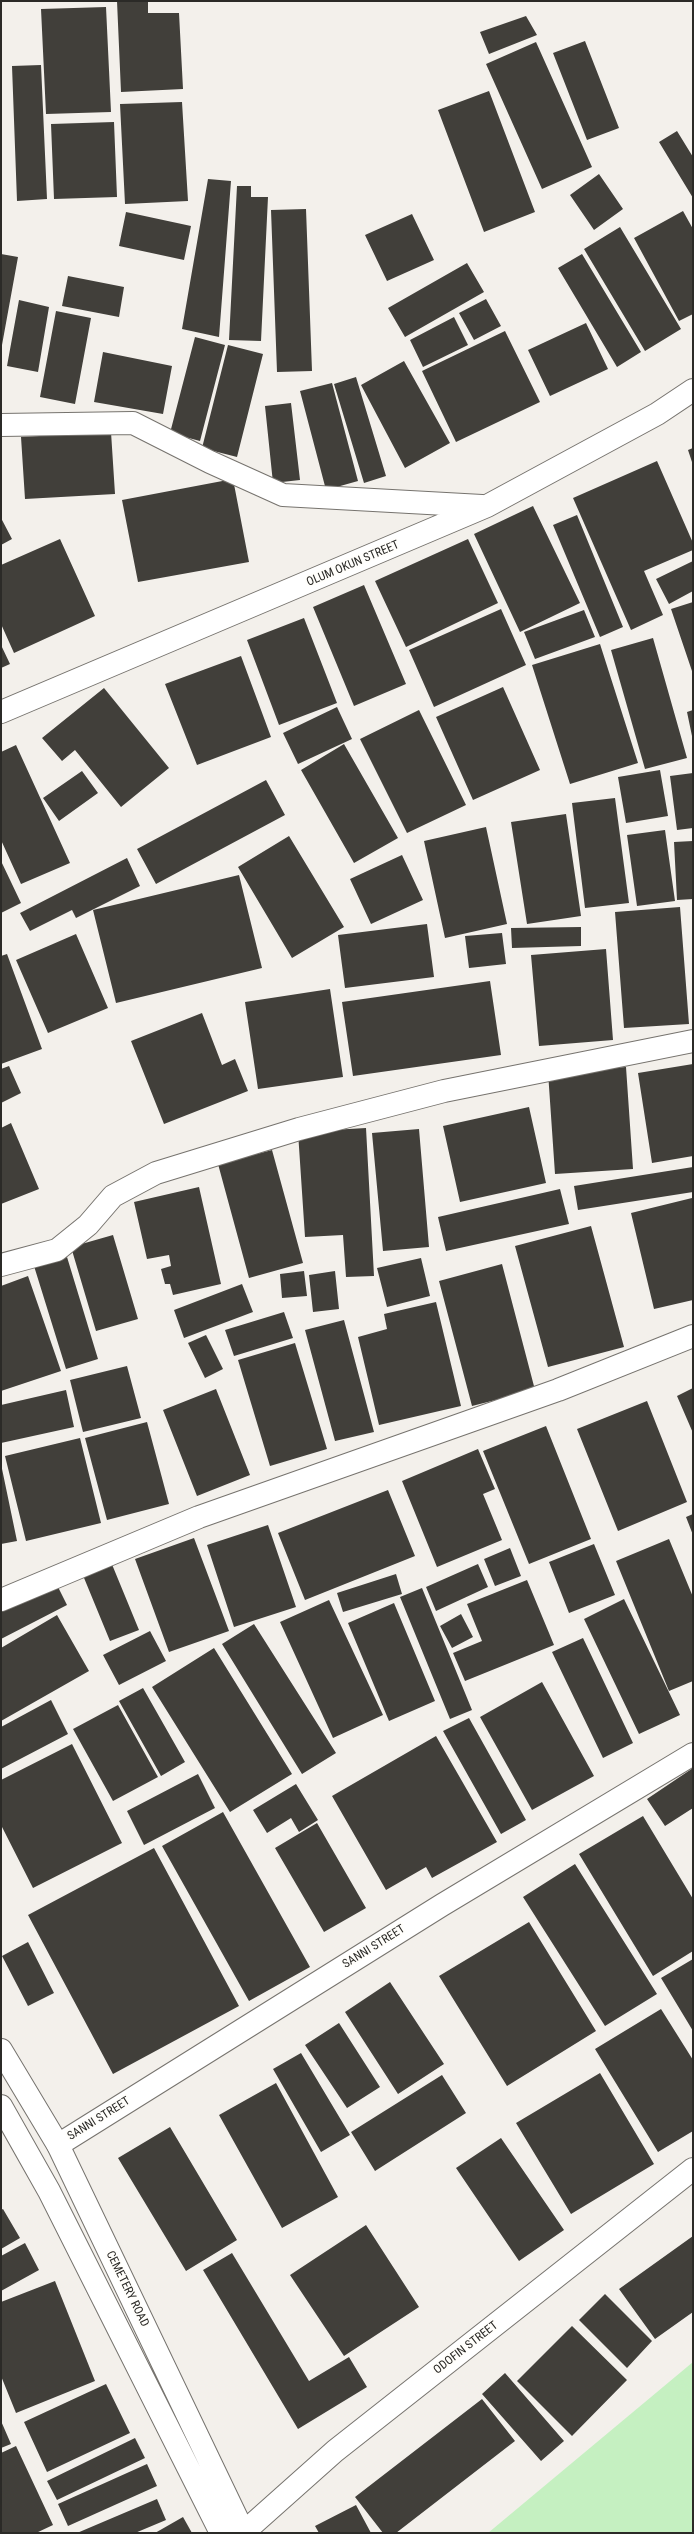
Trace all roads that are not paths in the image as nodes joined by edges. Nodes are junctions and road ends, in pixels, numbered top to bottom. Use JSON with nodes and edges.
{"nodes":[{"id":1,"x":693,"y":390,"type":"edge"},
{"id":2,"x":1,"y":425,"type":"edge"},
{"id":3,"x":487,"y":506,"type":"junction"},
{"id":4,"x":1,"y":712,"type":"edge"},
{"id":5,"x":693,"y":1041,"type":"edge"},
{"id":6,"x":1,"y":1265,"type":"edge"},
{"id":7,"x":693,"y":1336,"type":"edge"},
{"id":8,"x":1,"y":1600,"type":"edge"},
{"id":9,"x":693,"y":1754,"type":"edge"},
{"id":10,"x":1,"y":2050,"type":"edge"},
{"id":11,"x":1,"y":2106,"type":"edge"},
{"id":12,"x":58,"y":2145,"type":"junction"},
{"id":13,"x":693,"y":2169,"type":"edge"},
{"id":14,"x":221,"y":2533,"type":"edge"},
{"id":15,"x":244,"y":2533,"type":"edge"}],
"edges":[{"from":1,"to":3,"type":"street","name":"OLUM OKUN STREET"},
{"from":2,"to":3,"type":"street"},
{"from":3,"to":4,"type":"street","name":"OLUM OKUN STREET"},
{"from":5,"to":6,"type":"street"},
{"from":7,"to":8,"type":"street"},
{"from":9,"to":12,"type":"street","name":"SANNI STREET"},
{"from":10,"to":12,"type":"street","name":"CEMETERY ROAD"},
{"from":11,"to":14,"type":"street","name":"CEMETERY ROAD"},
{"from":12,"to":15,"type":"street","name":"CEMETERY ROAD"},
{"from":13,"to":15,"type":"street","name":"ODOFIN STREET"}]}
